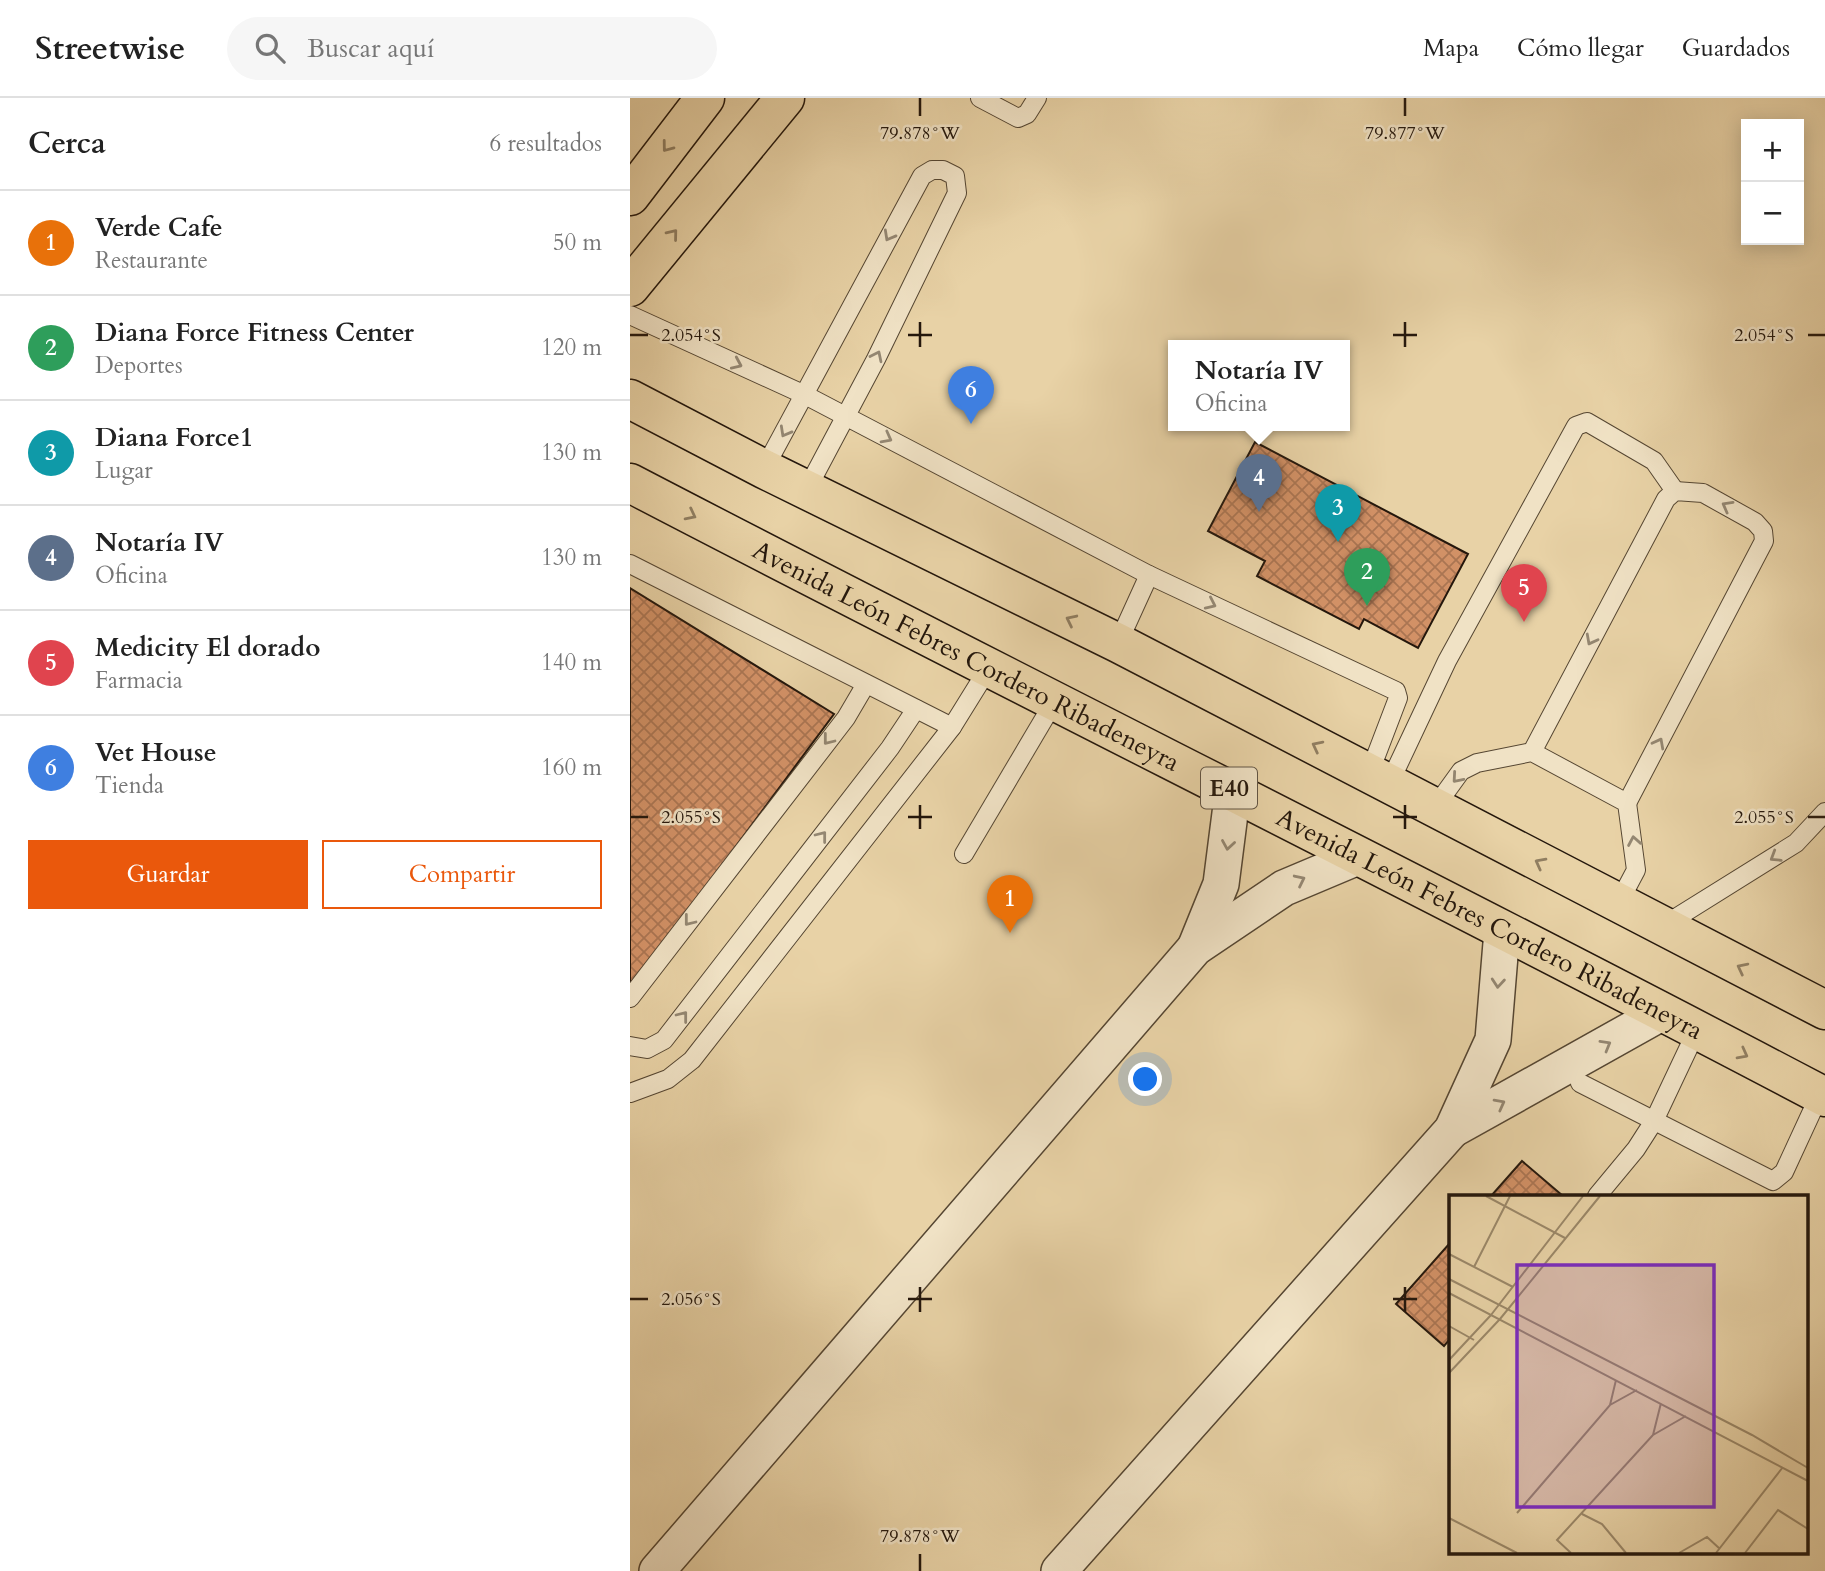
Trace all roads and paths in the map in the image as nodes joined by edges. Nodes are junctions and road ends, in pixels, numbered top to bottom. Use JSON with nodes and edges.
{"nodes":[{"id":1,"x":705,"y":98,"type":"edge"},
{"id":2,"x":785,"y":98,"type":"edge"},
{"id":3,"x":980,"y":98,"type":"edge"},
{"id":4,"x":1037,"y":98,"type":"edge"},
{"id":5,"x":630,"y":196,"type":"edge"},
{"id":6,"x":630,"y":287,"type":"edge"},
{"id":7,"x":630,"y":315,"type":"edge"},
{"id":8,"x":805,"y":395,"type":"junction"},
{"id":9,"x":630,"y":399,"type":"edge"},
{"id":10,"x":846,"y":417,"type":"junction"},
{"id":11,"x":764,"y":469,"type":"junction"},
{"id":12,"x":630,"y":483,"type":"edge"},
{"id":13,"x":807,"y":489,"type":"junction"},
{"id":14,"x":1675,"y":491,"type":"junction"},
{"id":15,"x":630,"y":564,"type":"edge"},
{"id":16,"x":1149,"y":575,"type":"junction"},
{"id":17,"x":1118,"y":643,"type":"junction"},
{"id":18,"x":988,"y":669,"type":"junction"},
{"id":19,"x":866,"y":684,"type":"junction"},
{"id":20,"x":1054,"y":702,"type":"junction"},
{"id":21,"x":916,"y":709,"type":"junction"},
{"id":22,"x":952,"y":727,"type":"junction"},
{"id":23,"x":1532,"y":752,"type":"junction"},
{"id":24,"x":1379,"y":779,"type":"junction"},
{"id":25,"x":1233,"y":790,"type":"junction"},
{"id":26,"x":1627,"y":803,"type":"junction"},
{"id":27,"x":1435,"y":807,"type":"junction"},
{"id":28,"x":1825,"y":812,"type":"edge"},
{"id":29,"x":964,"y":854,"type":"dead end"},
{"id":30,"x":1360,"y":856,"type":"junction"},
{"id":31,"x":1618,"y":904,"type":"junction"},
{"id":32,"x":1661,"y":926,"type":"junction"},
{"id":33,"x":1502,"y":931,"type":"junction"},
{"id":34,"x":1195,"y":948,"type":"junction"},
{"id":35,"x":630,"y":998,"type":"edge"},
{"id":36,"x":1825,"y":1010,"type":"edge"},
{"id":37,"x":1663,"y":1012,"type":"junction"},
{"id":38,"x":1697,"y":1030,"type":"junction"},
{"id":39,"x":630,"y":1046,"type":"edge"},
{"id":40,"x":1580,"y":1083,"type":"dead end"},
{"id":41,"x":630,"y":1093,"type":"edge"},
{"id":42,"x":1822,"y":1096,"type":"edge"},
{"id":43,"x":1654,"y":1121,"type":"junction"},
{"id":44,"x":1452,"y":1130,"type":"junction"},
{"id":45,"x":1598,"y":1195,"type":"edge"},
{"id":46,"x":657,"y":1571,"type":"edge"},
{"id":47,"x":1059,"y":1571,"type":"edge"}],
"edges":[{"from":1,"to":5,"type":"main road","one_way":true},
{"from":6,"to":2,"type":"main road","one_way":true},
{"from":3,"to":4,"type":"lane"},
{"from":7,"to":8,"type":"lane","one_way":true},
{"from":8,"to":10,"type":"lane"},
{"from":10,"to":8,"type":"lane","one_way":true},
{"from":8,"to":11,"type":"lane","one_way":true},
{"from":9,"to":11,"type":"main road"},
{"from":10,"to":13,"type":"lane"},
{"from":10,"to":16,"type":"lane","one_way":true},
{"from":11,"to":13,"type":"main road"},
{"from":12,"to":18,"type":"main road","name":"Avenida León Febres Cordero Ribadeneyra","number":"E40","one_way":true},
{"from":17,"to":13,"type":"main road","one_way":true},
{"from":14,"to":23,"type":"lane","one_way":true},
{"from":14,"to":24,"type":"lane"},
{"from":26,"to":14,"type":"lane","one_way":true},
{"from":15,"to":19,"type":"lane"},
{"from":16,"to":17,"type":"lane"},
{"from":16,"to":24,"type":"lane","one_way":true},
{"from":24,"to":17,"type":"main road","one_way":true},
{"from":18,"to":20,"type":"main road","name":"Avenida León Febres Cordero Ribadeneyra","number":"E40"},
{"from":18,"to":22,"type":"lane"},
{"from":19,"to":21,"type":"lane"},
{"from":19,"to":35,"type":"lane","one_way":true},
{"from":20,"to":25,"type":"main road","name":"Avenida León Febres Cordero Ribadeneyra","number":"E40"},
{"from":20,"to":29,"type":"lane"},
{"from":21,"to":22,"type":"lane"},
{"from":39,"to":21,"type":"lane","one_way":true},
{"from":22,"to":41,"type":"lane"},
{"from":23,"to":26,"type":"lane"},
{"from":23,"to":27,"type":"lane","one_way":true},
{"from":24,"to":27,"type":"main road"},
{"from":25,"to":30,"type":"main road","name":"Avenida León Febres Cordero Ribadeneyra","number":"E40"},
{"from":25,"to":34,"type":"street","one_way":true},
{"from":31,"to":26,"type":"lane","one_way":true},
{"from":31,"to":27,"type":"main road","one_way":true},
{"from":28,"to":32,"type":"lane","one_way":true},
{"from":30,"to":33,"type":"main road","name":"Avenida León Febres Cordero Ribadeneyra","number":"E40"},
{"from":34,"to":30,"type":"street","one_way":true},
{"from":31,"to":32,"type":"main road"},
{"from":36,"to":32,"type":"main road","one_way":true},
{"from":33,"to":37,"type":"main road","name":"Avenida León Febres Cordero Ribadeneyra","number":"E40"},
{"from":33,"to":44,"type":"street","one_way":true},
{"from":34,"to":46,"type":"street"},
{"from":37,"to":38,"type":"main road","name":"Avenida León Febres Cordero Ribadeneyra","number":"E40"},
{"from":44,"to":37,"type":"street","one_way":true},
{"from":38,"to":42,"type":"main road","name":"Avenida León Febres Cordero Ribadeneyra","number":"E40","one_way":true},
{"from":38,"to":43,"type":"lane"},
{"from":40,"to":43,"type":"lane"},
{"from":42,"to":43,"type":"lane"},
{"from":43,"to":45,"type":"lane"},
{"from":44,"to":47,"type":"street"}]}
